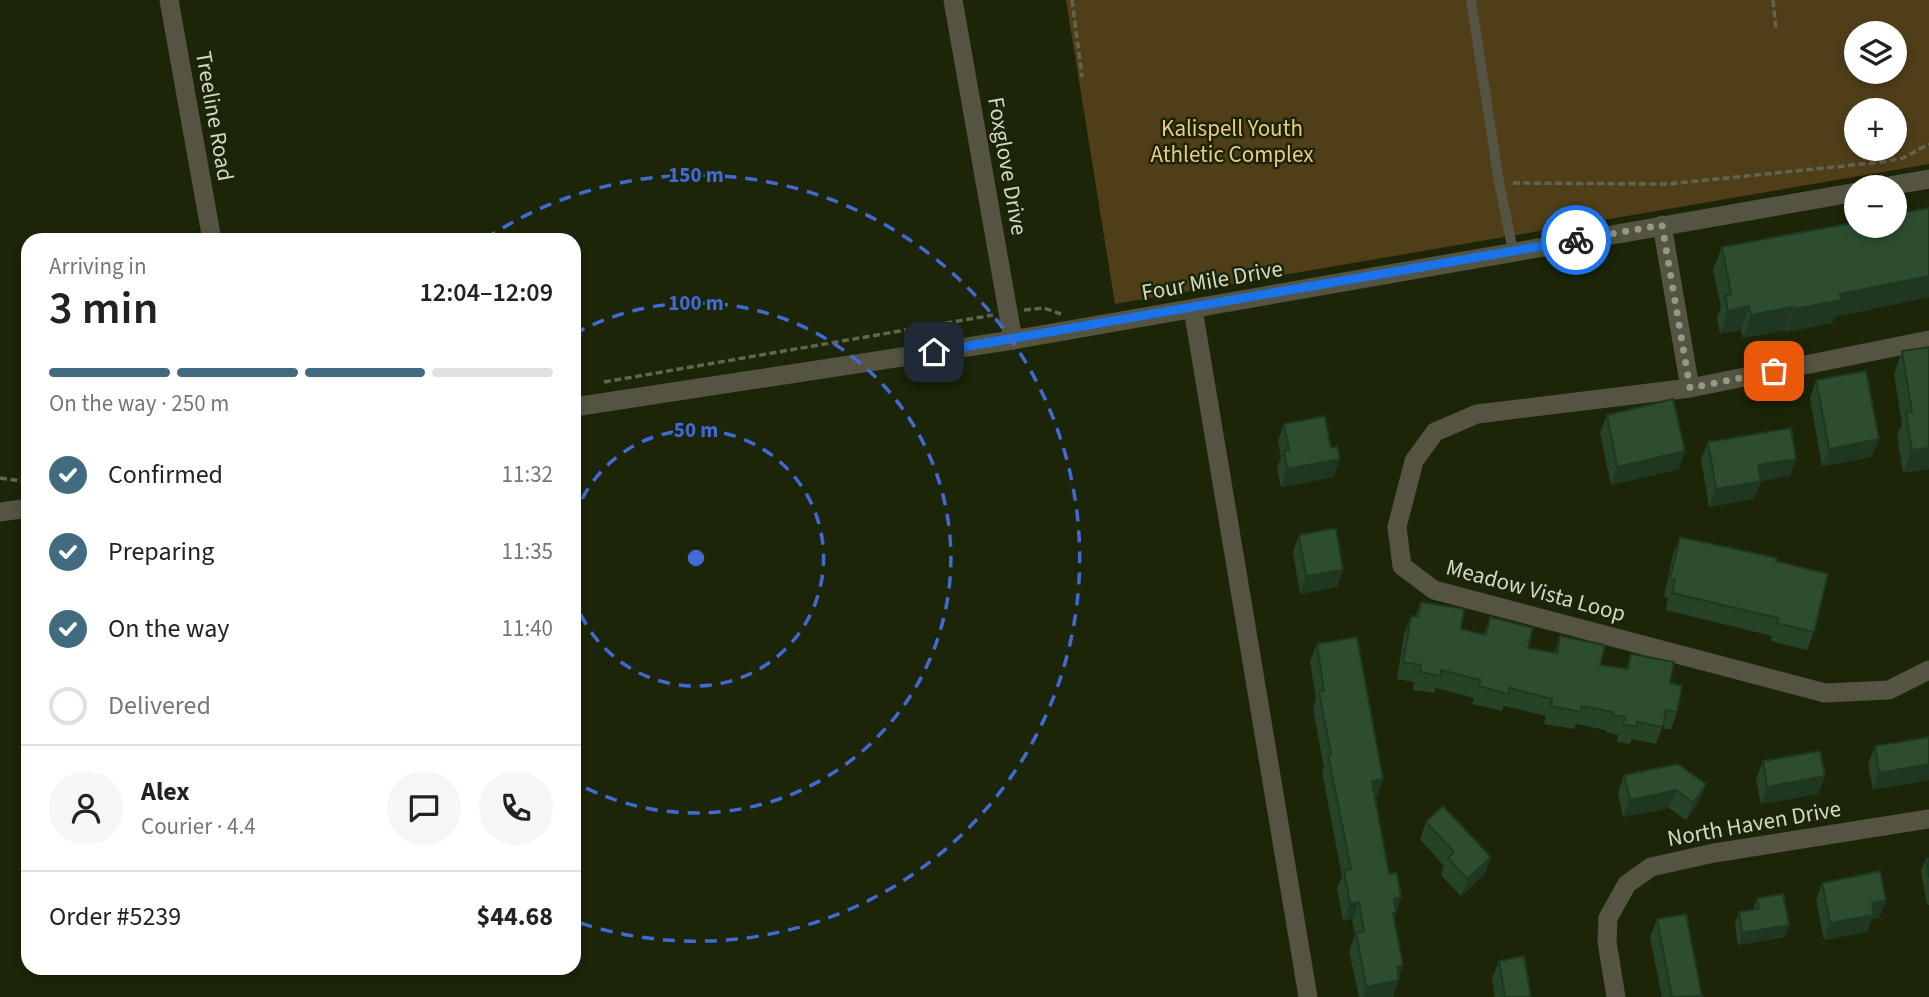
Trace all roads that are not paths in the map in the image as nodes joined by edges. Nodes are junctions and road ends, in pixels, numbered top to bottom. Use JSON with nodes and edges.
{"nodes":[{"id":1,"x":169,"y":0,"type":"edge"},
{"id":2,"x":953,"y":0,"type":"edge"},
{"id":3,"x":1471,"y":0,"type":"edge"},
{"id":4,"x":1929,"y":179,"type":"edge"},
{"id":5,"x":1907,"y":183,"type":"edge"},
{"id":6,"x":1844,"y":194,"type":"edge"},
{"id":7,"x":1662,"y":225,"type":"junction"},
{"id":8,"x":211,"y":233,"type":"edge"},
{"id":9,"x":1513,"y":251,"type":"junction"},
{"id":10,"x":1192,"y":309,"type":"junction"},
{"id":11,"x":1013,"y":340,"type":"junction"},
{"id":12,"x":1929,"y":340,"type":"edge"},
{"id":13,"x":1690,"y":388,"type":"junction"},
{"id":14,"x":581,"y":406,"type":"edge"},
{"id":15,"x":21,"y":509,"type":"edge"},
{"id":16,"x":0,"y":512,"type":"edge"},
{"id":17,"x":1929,"y":670,"type":"edge"},
{"id":18,"x":1929,"y":819,"type":"edge"},
{"id":19,"x":1308,"y":997,"type":"edge"},
{"id":20,"x":1616,"y":997,"type":"edge"}],
"edges":[{"from":1,"to":8,"type":"street","name":"Treeline Road"},
{"from":2,"to":11,"type":"street","name":"Foxglove Drive"},
{"from":3,"to":9,"type":"lane"},
{"from":4,"to":5,"type":"street"},
{"from":6,"to":7,"type":"street","name":"Four Mile Drive"},
{"from":7,"to":9,"type":"street","name":"Four Mile Drive"},
{"from":7,"to":13,"type":"street"},
{"from":9,"to":10,"type":"street","name":"Four Mile Drive"},
{"from":10,"to":11,"type":"street","name":"Four Mile Drive"},
{"from":10,"to":19,"type":"street"},
{"from":11,"to":14,"type":"street","name":"Four Mile Drive"},
{"from":12,"to":13,"type":"street","name":"Meadow Vista Loop"},
{"from":13,"to":17,"type":"street","name":"Meadow Vista Loop"},
{"from":15,"to":16,"type":"street"},
{"from":18,"to":20,"type":"street","name":"North Haven Drive"}]}
